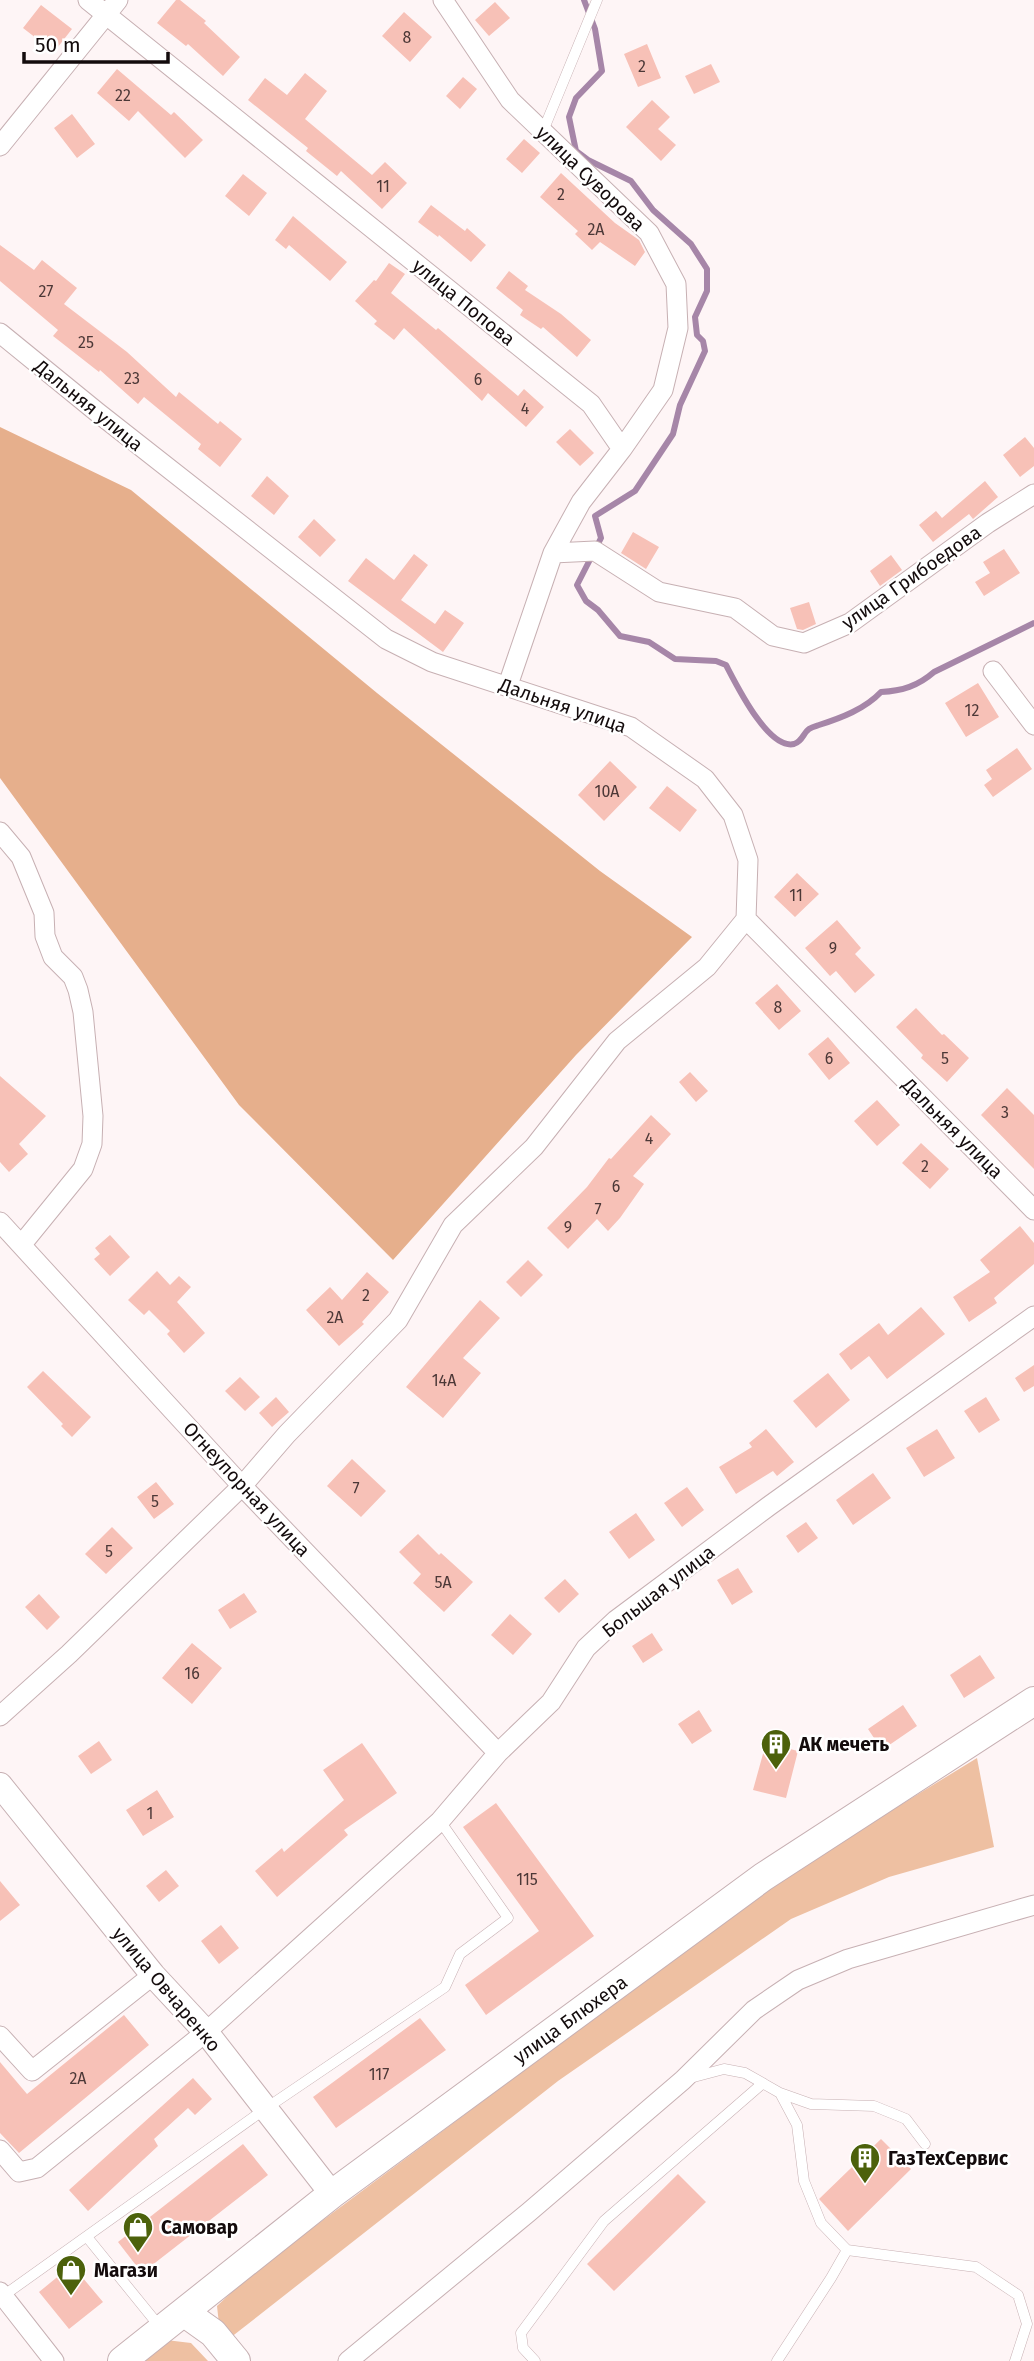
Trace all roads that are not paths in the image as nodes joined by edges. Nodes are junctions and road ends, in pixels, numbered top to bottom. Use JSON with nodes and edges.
{"nodes":[{"id":1,"x":88,"y":0,"type":"edge"},
{"id":2,"x":443,"y":0,"type":"edge"},
{"id":3,"x":597,"y":0,"type":"edge"},
{"id":4,"x":112,"y":7,"type":"edge"},
{"id":5,"x":543,"y":131,"type":"junction"},
{"id":6,"x":0,"y":146,"type":"edge"},
{"id":7,"x":0,"y":332,"type":"edge"},
{"id":8,"x":622,"y":449,"type":"junction"},
{"id":9,"x":1034,"y":494,"type":"edge"},
{"id":10,"x":553,"y":553,"type":"junction"},
{"id":11,"x":993,"y":671,"type":"dead end"},
{"id":12,"x":508,"y":685,"type":"junction"},
{"id":13,"x":1034,"y":725,"type":"edge"},
{"id":14,"x":0,"y":832,"type":"edge"},
{"id":15,"x":746,"y":919,"type":"junction"},
{"id":16,"x":1034,"y":1210,"type":"edge"},
{"id":17,"x":0,"y":1222,"type":"edge"},
{"id":18,"x":22,"y":1244,"type":"junction"},
{"id":19,"x":1034,"y":1316,"type":"edge"},
{"id":20,"x":242,"y":1486,"type":"junction"},
{"id":21,"x":1034,"y":1701,"type":"edge"},
{"id":22,"x":0,"y":1716,"type":"edge"},
{"id":23,"x":498,"y":1753,"type":"junction"},
{"id":24,"x":0,"y":1785,"type":"edge"},
{"id":25,"x":440,"y":1821,"type":"junction"},
{"id":26,"x":1034,"y":1905,"type":"edge"},
{"id":27,"x":153,"y":1975,"type":"junction"},
{"id":28,"x":206,"y":2032,"type":"junction"},
{"id":29,"x":0,"y":2036,"type":"edge"},
{"id":30,"x":683,"y":2080,"type":"junction"},
{"id":31,"x":763,"y":2083,"type":"junction"},
{"id":32,"x":780,"y":2093,"type":"junction"},
{"id":33,"x":265,"y":2109,"type":"junction"},
{"id":34,"x":925,"y":2144,"type":"dead end"},
{"id":35,"x":0,"y":2150,"type":"edge"},
{"id":36,"x":332,"y":2194,"type":"junction"},
{"id":37,"x":87,"y":2236,"type":"junction"},
{"id":38,"x":847,"y":2250,"type":"junction"},
{"id":39,"x":2,"y":2294,"type":"edge"},
{"id":40,"x":185,"y":2313,"type":"junction"},
{"id":41,"x":162,"y":2330,"type":"junction"},
{"id":42,"x":54,"y":2361,"type":"edge"},
{"id":43,"x":122,"y":2361,"type":"edge"},
{"id":44,"x":236,"y":2361,"type":"edge"},
{"id":45,"x":348,"y":2361,"type":"edge"},
{"id":46,"x":535,"y":2361,"type":"edge"},
{"id":47,"x":777,"y":2361,"type":"edge"},
{"id":48,"x":1016,"y":2361,"type":"edge"}],
"edges":[{"from":1,"to":4,"type":"street","name":"улица Попова"},
{"from":2,"to":5,"type":"street","name":"улица Суворова"},
{"from":3,"to":5,"type":"lane"},
{"from":4,"to":6,"type":"street"},
{"from":4,"to":8,"type":"street","name":"улица Попова"},
{"from":5,"to":8,"type":"street","name":"улица Суворова"},
{"from":7,"to":12,"type":"street","name":"Дальняя улица"},
{"from":8,"to":10,"type":"street"},
{"from":9,"to":10,"type":"street","name":"улица Грибоедова"},
{"from":10,"to":12,"type":"street"},
{"from":11,"to":13,"type":"street"},
{"from":12,"to":15,"type":"street","name":"Дальняя улица"},
{"from":14,"to":18,"type":"street"},
{"from":15,"to":16,"type":"street","name":"Дальняя улица"},
{"from":15,"to":20,"type":"street"},
{"from":17,"to":18,"type":"street","name":"Огнеупорная улица"},
{"from":18,"to":20,"type":"street","name":"Огнеупорная улица"},
{"from":19,"to":23,"type":"street","name":"Большая улица"},
{"from":20,"to":22,"type":"street"},
{"from":20,"to":23,"type":"street","name":"Огнеупорная улица"},
{"from":21,"to":36,"type":"main road","name":"улица Блюхера"},
{"from":23,"to":25,"type":"street","name":"Большая улица"},
{"from":24,"to":27,"type":"street","name":"улица Овчаренко"},
{"from":25,"to":28,"type":"street","name":"Большая улица"},
{"from":25,"to":33,"type":"lane"},
{"from":26,"to":30,"type":"street"},
{"from":27,"to":28,"type":"street","name":"улица Овчаренко"},
{"from":27,"to":29,"type":"street"},
{"from":28,"to":33,"type":"street","name":"улица Овчаренко"},
{"from":28,"to":35,"type":"street","name":"Большая улица"},
{"from":30,"to":31,"type":"lane"},
{"from":30,"to":45,"type":"street"},
{"from":31,"to":32,"type":"lane"},
{"from":31,"to":46,"type":"lane"},
{"from":32,"to":34,"type":"lane"},
{"from":32,"to":38,"type":"lane"},
{"from":33,"to":36,"type":"street","name":"улица Овчаренко"},
{"from":33,"to":37,"type":"lane"},
{"from":36,"to":40,"type":"main road","name":"улица Блюхера"},
{"from":37,"to":39,"type":"lane"},
{"from":37,"to":41,"type":"lane"},
{"from":38,"to":47,"type":"lane"},
{"from":38,"to":48,"type":"lane"},
{"from":39,"to":42,"type":"street"},
{"from":40,"to":41,"type":"main road","name":"улица Блюхера"},
{"from":40,"to":44,"type":"main road"},
{"from":41,"to":43,"type":"main road","name":"улица Блюхера"}]}
